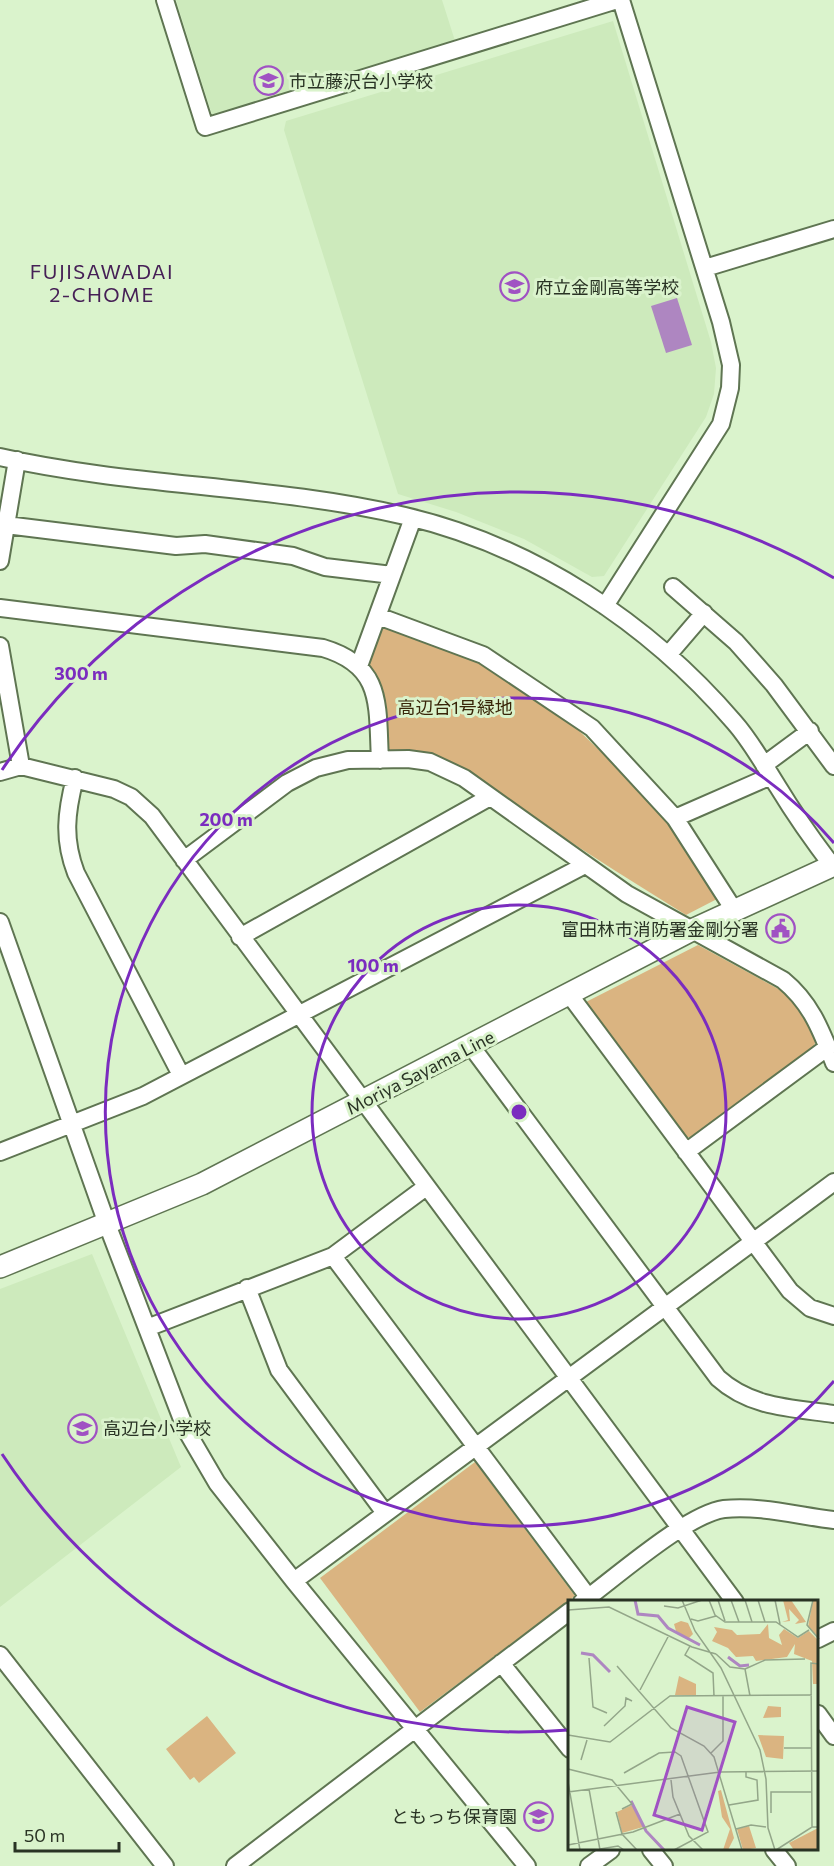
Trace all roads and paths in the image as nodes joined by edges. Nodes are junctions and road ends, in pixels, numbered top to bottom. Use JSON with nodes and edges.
{"nodes":[{"id":1,"x":165,"y":0,"type":"edge"},
{"id":2,"x":619,"y":0,"type":"edge"},
{"id":3,"x":834,"y":229,"type":"edge"},
{"id":4,"x":705,"y":268,"type":"junction"},
{"id":5,"x":0,"y":456,"type":"edge"},
{"id":6,"x":17,"y":460,"type":"junction"},
{"id":7,"x":412,"y":518,"type":"junction"},
{"id":8,"x":6,"y":525,"type":"junction"},
{"id":9,"x":0,"y":561,"type":"edge"},
{"id":10,"x":392,"y":574,"type":"junction"},
{"id":11,"x":673,"y":587,"type":"dead end"},
{"id":12,"x":605,"y":606,"type":"junction"},
{"id":13,"x":0,"y":608,"type":"edge"},
{"id":14,"x":704,"y":613,"type":"junction"},
{"id":15,"x":378,"y":616,"type":"junction"},
{"id":16,"x":0,"y":646,"type":"edge"},
{"id":17,"x":668,"y":655,"type":"junction"},
{"id":18,"x":360,"y":666,"type":"junction"},
{"id":19,"x":810,"y":731,"type":"junction"},
{"id":20,"x":380,"y":760,"type":"junction"},
{"id":21,"x":21,"y":766,"type":"junction"},
{"id":22,"x":834,"y":766,"type":"edge"},
{"id":23,"x":767,"y":770,"type":"junction"},
{"id":24,"x":0,"y":772,"type":"edge"},
{"id":25,"x":75,"y":778,"type":"junction"},
{"id":26,"x":490,"y":797,"type":"junction"},
{"id":27,"x":675,"y":818,"type":"junction"},
{"id":28,"x":184,"y":860,"type":"junction"},
{"id":29,"x":585,"y":865,"type":"junction"},
{"id":30,"x":833,"y":866,"type":"edge"},
{"id":31,"x":734,"y":910,"type":"junction"},
{"id":32,"x":0,"y":922,"type":"edge"},
{"id":33,"x":692,"y":930,"type":"junction"},
{"id":34,"x":240,"y":937,"type":"junction"},
{"id":35,"x":569,"y":994,"type":"junction"},
{"id":36,"x":299,"y":1015,"type":"junction"},
{"id":37,"x":471,"y":1046,"type":"junction"},
{"id":38,"x":828,"y":1047,"type":"junction"},
{"id":39,"x":834,"y":1063,"type":"edge"},
{"id":40,"x":181,"y":1075,"type":"junction"},
{"id":41,"x":364,"y":1101,"type":"junction"},
{"id":42,"x":72,"y":1125,"type":"junction"},
{"id":43,"x":0,"y":1152,"type":"edge"},
{"id":44,"x":686,"y":1152,"type":"junction"},
{"id":45,"x":834,"y":1182,"type":"edge"},
{"id":46,"x":426,"y":1187,"type":"junction"},
{"id":47,"x":107,"y":1224,"type":"junction"},
{"id":48,"x":753,"y":1242,"type":"junction"},
{"id":49,"x":333,"y":1256,"type":"junction"},
{"id":50,"x":0,"y":1267,"type":"edge"},
{"id":51,"x":247,"y":1288,"type":"junction"},
{"id":52,"x":665,"y":1307,"type":"junction"},
{"id":53,"x":834,"y":1316,"type":"edge"},
{"id":54,"x":147,"y":1328,"type":"junction"},
{"id":55,"x":567,"y":1378,"type":"junction"},
{"id":56,"x":834,"y":1414,"type":"edge"},
{"id":57,"x":474,"y":1448,"type":"junction"},
{"id":58,"x":385,"y":1514,"type":"junction"},
{"id":59,"x":834,"y":1520,"type":"edge"},
{"id":60,"x":681,"y":1530,"type":"junction"},
{"id":61,"x":294,"y":1581,"type":"junction"},
{"id":62,"x":586,"y":1600,"type":"edge"},
{"id":63,"x":588,"y":1600,"type":"edge"},
{"id":64,"x":734,"y":1600,"type":"edge"},
{"id":65,"x":568,"y":1613,"type":"edge"},
{"id":66,"x":834,"y":1631,"type":"edge"},
{"id":67,"x":819,"y":1638,"type":"edge"},
{"id":68,"x":0,"y":1655,"type":"edge"},
{"id":69,"x":501,"y":1663,"type":"junction"},
{"id":70,"x":819,"y":1715,"type":"edge"},
{"id":71,"x":414,"y":1727,"type":"junction"},
{"id":72,"x":834,"y":1736,"type":"edge"},
{"id":73,"x":568,"y":1747,"type":"edge"},
{"id":74,"x":610,"y":1851,"type":"edge"},
{"id":75,"x":652,"y":1851,"type":"edge"},
{"id":76,"x":775,"y":1851,"type":"edge"},
{"id":77,"x":165,"y":1866,"type":"edge"},
{"id":78,"x":235,"y":1866,"type":"edge"},
{"id":79,"x":527,"y":1866,"type":"edge"},
{"id":80,"x":589,"y":1866,"type":"edge"},
{"id":81,"x":664,"y":1866,"type":"edge"},
{"id":82,"x":787,"y":1866,"type":"edge"}],
"edges":[{"from":1,"to":2,"type":"street"},
{"from":2,"to":4,"type":"street"},
{"from":3,"to":4,"type":"street"},
{"from":4,"to":12,"type":"street"},
{"from":5,"to":6,"type":"street"},
{"from":6,"to":7,"type":"street"},
{"from":6,"to":8,"type":"street"},
{"from":7,"to":10,"type":"street"},
{"from":7,"to":12,"type":"street"},
{"from":8,"to":9,"type":"street"},
{"from":8,"to":10,"type":"street"},
{"from":10,"to":15,"type":"street"},
{"from":11,"to":14,"type":"street"},
{"from":12,"to":17,"type":"street"},
{"from":13,"to":18,"type":"street"},
{"from":14,"to":17,"type":"street"},
{"from":14,"to":19,"type":"street"},
{"from":15,"to":18,"type":"street"},
{"from":15,"to":27,"type":"street"},
{"from":16,"to":21,"type":"street"},
{"from":17,"to":23,"type":"street"},
{"from":18,"to":20,"type":"street"},
{"from":19,"to":22,"type":"street"},
{"from":19,"to":23,"type":"street"},
{"from":20,"to":26,"type":"street"},
{"from":20,"to":28,"type":"street"},
{"from":21,"to":24,"type":"street"},
{"from":21,"to":25,"type":"street"},
{"from":23,"to":27,"type":"street"},
{"from":23,"to":30,"type":"street"},
{"from":25,"to":28,"type":"street"},
{"from":25,"to":40,"type":"street"},
{"from":26,"to":29,"type":"street"},
{"from":26,"to":34,"type":"street"},
{"from":27,"to":31,"type":"street"},
{"from":28,"to":34,"type":"street"},
{"from":29,"to":33,"type":"street"},
{"from":29,"to":36,"type":"street"},
{"from":30,"to":31,"type":"main road","name":"Moriya Sayama Line"},
{"from":31,"to":33,"type":"main road","name":"Moriya Sayama Line"},
{"from":32,"to":42,"type":"street"},
{"from":33,"to":35,"type":"main road","name":"Moriya Sayama Line"},
{"from":33,"to":38,"type":"street"},
{"from":34,"to":36,"type":"street"},
{"from":35,"to":37,"type":"main road","name":"Moriya Sayama Line"},
{"from":35,"to":44,"type":"street"},
{"from":36,"to":40,"type":"street"},
{"from":36,"to":41,"type":"street"},
{"from":37,"to":41,"type":"main road","name":"Moriya Sayama Line"},
{"from":37,"to":52,"type":"street"},
{"from":38,"to":39,"type":"street"},
{"from":38,"to":44,"type":"street"},
{"from":40,"to":42,"type":"street"},
{"from":41,"to":46,"type":"street"},
{"from":41,"to":47,"type":"main road","name":"Moriya Sayama Line"},
{"from":42,"to":43,"type":"street"},
{"from":42,"to":47,"type":"street"},
{"from":44,"to":48,"type":"street"},
{"from":45,"to":48,"type":"street"},
{"from":46,"to":49,"type":"street"},
{"from":46,"to":55,"type":"street"},
{"from":47,"to":50,"type":"main road","name":"Moriya Sayama Line"},
{"from":47,"to":54,"type":"street"},
{"from":48,"to":52,"type":"street"},
{"from":48,"to":53,"type":"street"},
{"from":49,"to":51,"type":"street"},
{"from":49,"to":57,"type":"street"},
{"from":51,"to":54,"type":"street"},
{"from":51,"to":58,"type":"street"},
{"from":52,"to":55,"type":"street"},
{"from":52,"to":56,"type":"street"},
{"from":54,"to":61,"type":"street"},
{"from":55,"to":57,"type":"street"},
{"from":55,"to":60,"type":"street"},
{"from":57,"to":58,"type":"street"},
{"from":57,"to":62,"type":"street"},
{"from":58,"to":61,"type":"street"},
{"from":59,"to":60,"type":"street"},
{"from":60,"to":63,"type":"street"},
{"from":60,"to":64,"type":"street"},
{"from":61,"to":71,"type":"street"},
{"from":65,"to":69,"type":"street"},
{"from":66,"to":67,"type":"street"},
{"from":68,"to":77,"type":"street"},
{"from":69,"to":71,"type":"street"},
{"from":69,"to":73,"type":"street"},
{"from":70,"to":72,"type":"street"},
{"from":71,"to":78,"type":"street"},
{"from":71,"to":79,"type":"street"},
{"from":74,"to":80,"type":"street"},
{"from":75,"to":81,"type":"street"},
{"from":76,"to":82,"type":"street"}]}
